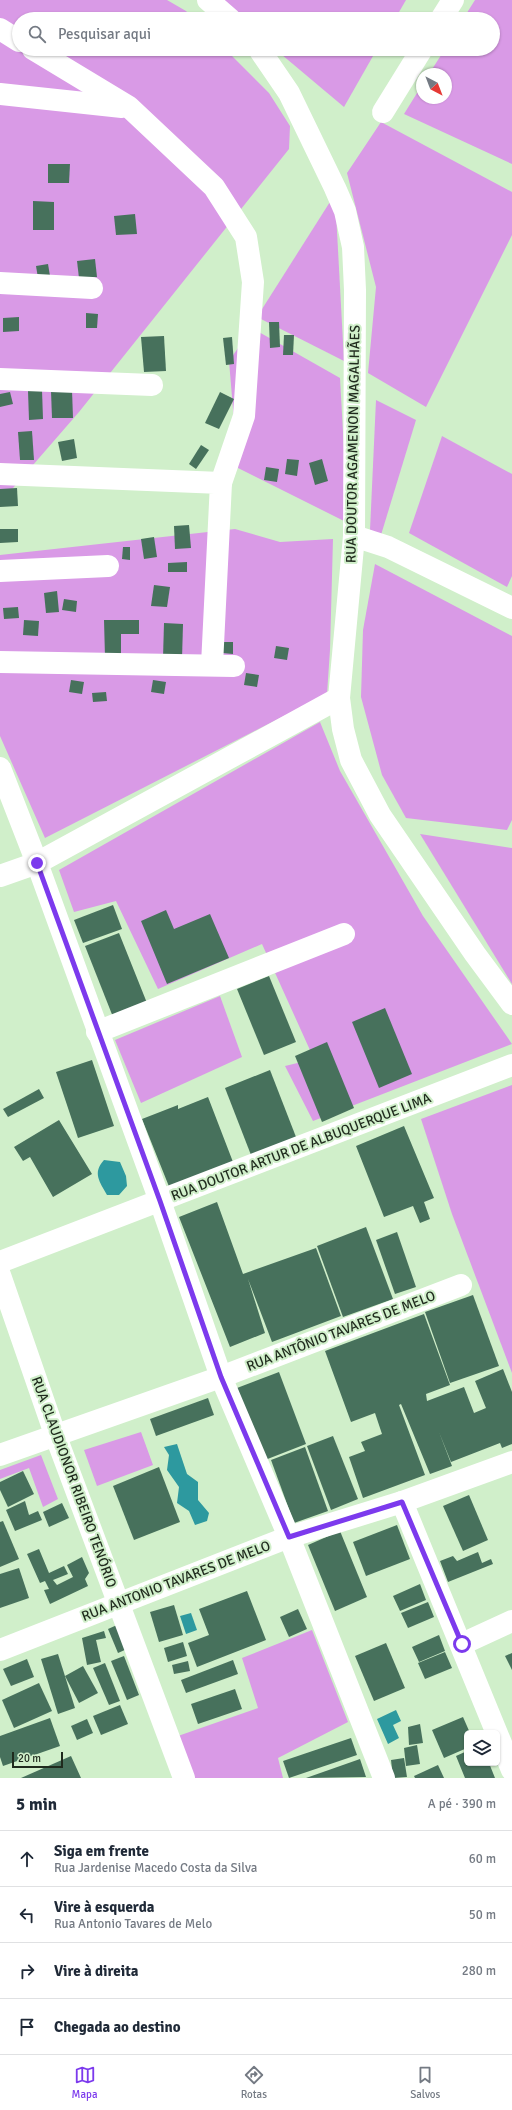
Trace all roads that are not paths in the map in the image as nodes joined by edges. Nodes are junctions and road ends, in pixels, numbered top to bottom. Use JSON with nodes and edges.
{"nodes":[{"id":1,"x":208,"y":0,"type":"edge"},
{"id":2,"x":453,"y":0,"type":"edge"},
{"id":3,"x":222,"y":12,"type":"edge"},
{"id":4,"x":445,"y":12,"type":"edge"},
{"id":5,"x":0,"y":29,"type":"edge"},
{"id":6,"x":12,"y":37,"type":"edge"},
{"id":7,"x":45,"y":56,"type":"edge"},
{"id":8,"x":264,"y":56,"type":"edge"},
{"id":9,"x":418,"y":56,"type":"edge"},
{"id":10,"x":0,"y":94,"type":"edge"},
{"id":11,"x":129,"y":107,"type":"junction"},
{"id":12,"x":383,"y":112,"type":"dead end"},
{"id":13,"x":0,"y":283,"type":"edge"},
{"id":14,"x":92,"y":288,"type":"dead end"},
{"id":15,"x":0,"y":379,"type":"edge"},
{"id":16,"x":152,"y":384,"type":"dead end"},
{"id":17,"x":0,"y":474,"type":"edge"},
{"id":18,"x":221,"y":483,"type":"junction"},
{"id":19,"x":354,"y":536,"type":"junction"},
{"id":20,"x":108,"y":566,"type":"dead end"},
{"id":21,"x":0,"y":571,"type":"edge"},
{"id":22,"x":512,"y":608,"type":"edge"},
{"id":23,"x":0,"y":662,"type":"edge"},
{"id":24,"x":212,"y":665,"type":"junction"},
{"id":25,"x":234,"y":666,"type":"dead end"},
{"id":26,"x":339,"y":698,"type":"junction"},
{"id":27,"x":0,"y":768,"type":"edge"},
{"id":28,"x":37,"y":863,"type":"junction"},
{"id":29,"x":0,"y":876,"type":"edge"},
{"id":30,"x":344,"y":934,"type":"dead end"},
{"id":31,"x":512,"y":1004,"type":"edge"},
{"id":32,"x":97,"y":1032,"type":"junction"},
{"id":33,"x":512,"y":1065,"type":"edge"},
{"id":34,"x":160,"y":1201,"type":"junction"},
{"id":35,"x":0,"y":1262,"type":"edge"},
{"id":36,"x":0,"y":1275,"type":"edge"},
{"id":37,"x":461,"y":1285,"type":"dead end"},
{"id":38,"x":221,"y":1377,"type":"junction"},
{"id":39,"x":55,"y":1434,"type":"junction"},
{"id":40,"x":0,"y":1455,"type":"edge"},
{"id":41,"x":512,"y":1462,"type":"edge"},
{"id":42,"x":402,"y":1502,"type":"junction"},
{"id":43,"x":289,"y":1537,"type":"junction"},
{"id":44,"x":120,"y":1603,"type":"junction"},
{"id":45,"x":512,"y":1621,"type":"edge"},
{"id":46,"x":462,"y":1644,"type":"junction"},
{"id":47,"x":0,"y":1650,"type":"edge"},
{"id":48,"x":512,"y":1770,"type":"edge"},
{"id":49,"x":184,"y":1778,"type":"edge"},
{"id":50,"x":384,"y":1778,"type":"edge"}],
"edges":[{"from":1,"to":3,"type":"street"},
{"from":2,"to":4,"type":"street"},
{"from":5,"to":6,"type":"street"},
{"from":7,"to":11,"type":"street"},
{"from":8,"to":19,"type":"street","name":"RUA DOUTOR AGAMENON MAGALHÃES"},
{"from":9,"to":12,"type":"street"},
{"from":10,"to":11,"type":"street"},
{"from":11,"to":18,"type":"street"},
{"from":13,"to":14,"type":"street"},
{"from":15,"to":16,"type":"street"},
{"from":17,"to":18,"type":"street"},
{"from":18,"to":24,"type":"street"},
{"from":19,"to":22,"type":"street"},
{"from":19,"to":26,"type":"street","name":"RUA DOUTOR AGAMENON MAGALHÃES"},
{"from":20,"to":21,"type":"street"},
{"from":23,"to":24,"type":"street"},
{"from":24,"to":25,"type":"street"},
{"from":26,"to":28,"type":"street"},
{"from":26,"to":31,"type":"street","name":"RUA DOUTOR AGAMENON MAGALHÃES"},
{"from":27,"to":28,"type":"street"},
{"from":28,"to":29,"type":"street"},
{"from":28,"to":32,"type":"street"},
{"from":30,"to":32,"type":"street"},
{"from":32,"to":34,"type":"street"},
{"from":33,"to":34,"type":"street","name":"RUA DOUTOR ARTUR DE ALBUQUERQUE LIMA"},
{"from":34,"to":35,"type":"street","name":"RUA DOUTOR ARTUR DE ALBUQUERQUE LIMA"},
{"from":34,"to":38,"type":"street"},
{"from":36,"to":39,"type":"street","name":"RUA CLAUDIONOR RIBEIRO TENÓRIO"},
{"from":37,"to":38,"type":"street","name":"RUA ANTÔNIO TAVARES DE MELO"},
{"from":38,"to":39,"type":"street","name":"RUA ANTÔNIO TAVARES DE MELO"},
{"from":38,"to":43,"type":"street"},
{"from":39,"to":40,"type":"street"},
{"from":39,"to":44,"type":"street","name":"RUA CLAUDIONOR RIBEIRO TENÓRIO"},
{"from":41,"to":42,"type":"street","name":"RUA ANTONIO TAVARES DE MELO"},
{"from":42,"to":43,"type":"street","name":"RUA ANTONIO TAVARES DE MELO"},
{"from":42,"to":46,"type":"street"},
{"from":43,"to":44,"type":"street","name":"RUA ANTONIO TAVARES DE MELO"},
{"from":43,"to":50,"type":"street"},
{"from":44,"to":47,"type":"street","name":"RUA ANTONIO TAVARES DE MELO"},
{"from":44,"to":49,"type":"street","name":"RUA CLAUDIONOR RIBEIRO TENÓRIO"},
{"from":45,"to":46,"type":"street"},
{"from":46,"to":48,"type":"street"}]}
